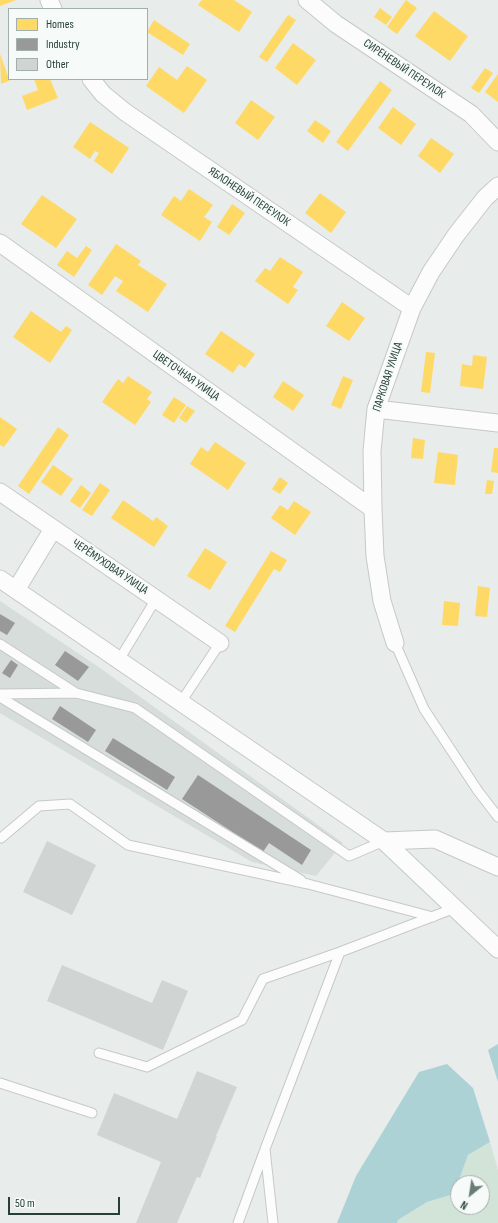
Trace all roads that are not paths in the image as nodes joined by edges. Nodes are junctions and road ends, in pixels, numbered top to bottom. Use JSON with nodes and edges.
{"nodes":[{"id":1,"x":307,"y":0,"type":"edge"},
{"id":2,"x":92,"y":80,"type":"edge"},
{"id":3,"x":498,"y":142,"type":"edge"},
{"id":4,"x":498,"y":186,"type":"edge"},
{"id":5,"x":0,"y":243,"type":"edge"},
{"id":6,"x":412,"y":308,"type":"junction"},
{"id":7,"x":376,"y":409,"type":"junction"},
{"id":8,"x":498,"y":423,"type":"edge"},
{"id":9,"x":0,"y":492,"type":"edge"},
{"id":10,"x":373,"y":508,"type":"junction"},
{"id":11,"x":53,"y":529,"type":"junction"},
{"id":12,"x":0,"y":579,"type":"edge"},
{"id":13,"x":16,"y":590,"type":"junction"},
{"id":14,"x":156,"y":599,"type":"junction"},
{"id":15,"x":220,"y":643,"type":"joint"},
{"id":16,"x":395,"y":643,"type":"joint"},
{"id":17,"x":0,"y":644,"type":"edge"},
{"id":18,"x":119,"y":660,"type":"junction"},
{"id":19,"x":76,"y":693,"type":"junction"},
{"id":20,"x":0,"y":695,"type":"edge"},
{"id":21,"x":181,"y":702,"type":"junction"},
{"id":22,"x":498,"y":817,"type":"edge"},
{"id":23,"x":1,"y":838,"type":"dead end"},
{"id":24,"x":384,"y":841,"type":"junction"},
{"id":25,"x":498,"y":867,"type":"edge"},
{"id":26,"x":308,"y":884,"type":"junction"},
{"id":27,"x":455,"y":908,"type":"junction"},
{"id":28,"x":433,"y":917,"type":"junction"},
{"id":29,"x":498,"y":949,"type":"edge"},
{"id":30,"x":340,"y":952,"type":"junction"},
{"id":31,"x":99,"y":1053,"type":"dead end"},
{"id":32,"x":0,"y":1083,"type":"edge"},
{"id":33,"x":92,"y":1113,"type":"dead end"},
{"id":34,"x":265,"y":1149,"type":"junction"},
{"id":35,"x":238,"y":1223,"type":"edge"},
{"id":36,"x":273,"y":1223,"type":"edge"}],
"edges":[{"from":1,"to":3,"type":"street","name":"СИРЕНЕВЫЙ ПЕРЕУЛОК"},
{"from":2,"to":6,"type":"street","name":"ЯБЛОНЕВЫЙ ПЕРЕУЛОК"},
{"from":4,"to":6,"type":"street","name":"ПАРКОВАЯ УЛИЦА"},
{"from":5,"to":10,"type":"street","name":"ЦВЕТОЧНАЯ УЛИЦА"},
{"from":6,"to":7,"type":"street","name":"ПАРКОВАЯ УЛИЦА"},
{"from":7,"to":8,"type":"street"},
{"from":7,"to":10,"type":"street","name":"ПАРКОВАЯ УЛИЦА"},
{"from":9,"to":11,"type":"street","name":"ЧЕРЁМУХОВАЯ УЛИЦА"},
{"from":10,"to":16,"type":"street","name":"ПАРКОВАЯ УЛИЦА"},
{"from":11,"to":13,"type":"street"},
{"from":11,"to":14,"type":"street","name":"ЧЕРЁМУХОВАЯ УЛИЦА"},
{"from":12,"to":13,"type":"street"},
{"from":13,"to":18,"type":"street"},
{"from":14,"to":15,"type":"street","name":"ЧЕРЁМУХОВАЯ УЛИЦА"},
{"from":14,"to":18,"type":"lane"},
{"from":15,"to":21,"type":"lane"},
{"from":16,"to":22,"type":"lane"},
{"from":17,"to":19,"type":"lane"},
{"from":18,"to":21,"type":"street"},
{"from":19,"to":20,"type":"lane"},
{"from":19,"to":24,"type":"lane"},
{"from":20,"to":26,"type":"lane"},
{"from":21,"to":24,"type":"street"},
{"from":23,"to":26,"type":"lane"},
{"from":24,"to":25,"type":"street"},
{"from":24,"to":27,"type":"street"},
{"from":26,"to":28,"type":"lane"},
{"from":27,"to":28,"type":"lane"},
{"from":27,"to":29,"type":"street"},
{"from":28,"to":30,"type":"lane"},
{"from":30,"to":31,"type":"lane"},
{"from":30,"to":34,"type":"lane"},
{"from":32,"to":33,"type":"lane"},
{"from":34,"to":35,"type":"lane"},
{"from":34,"to":36,"type":"lane"}]}
